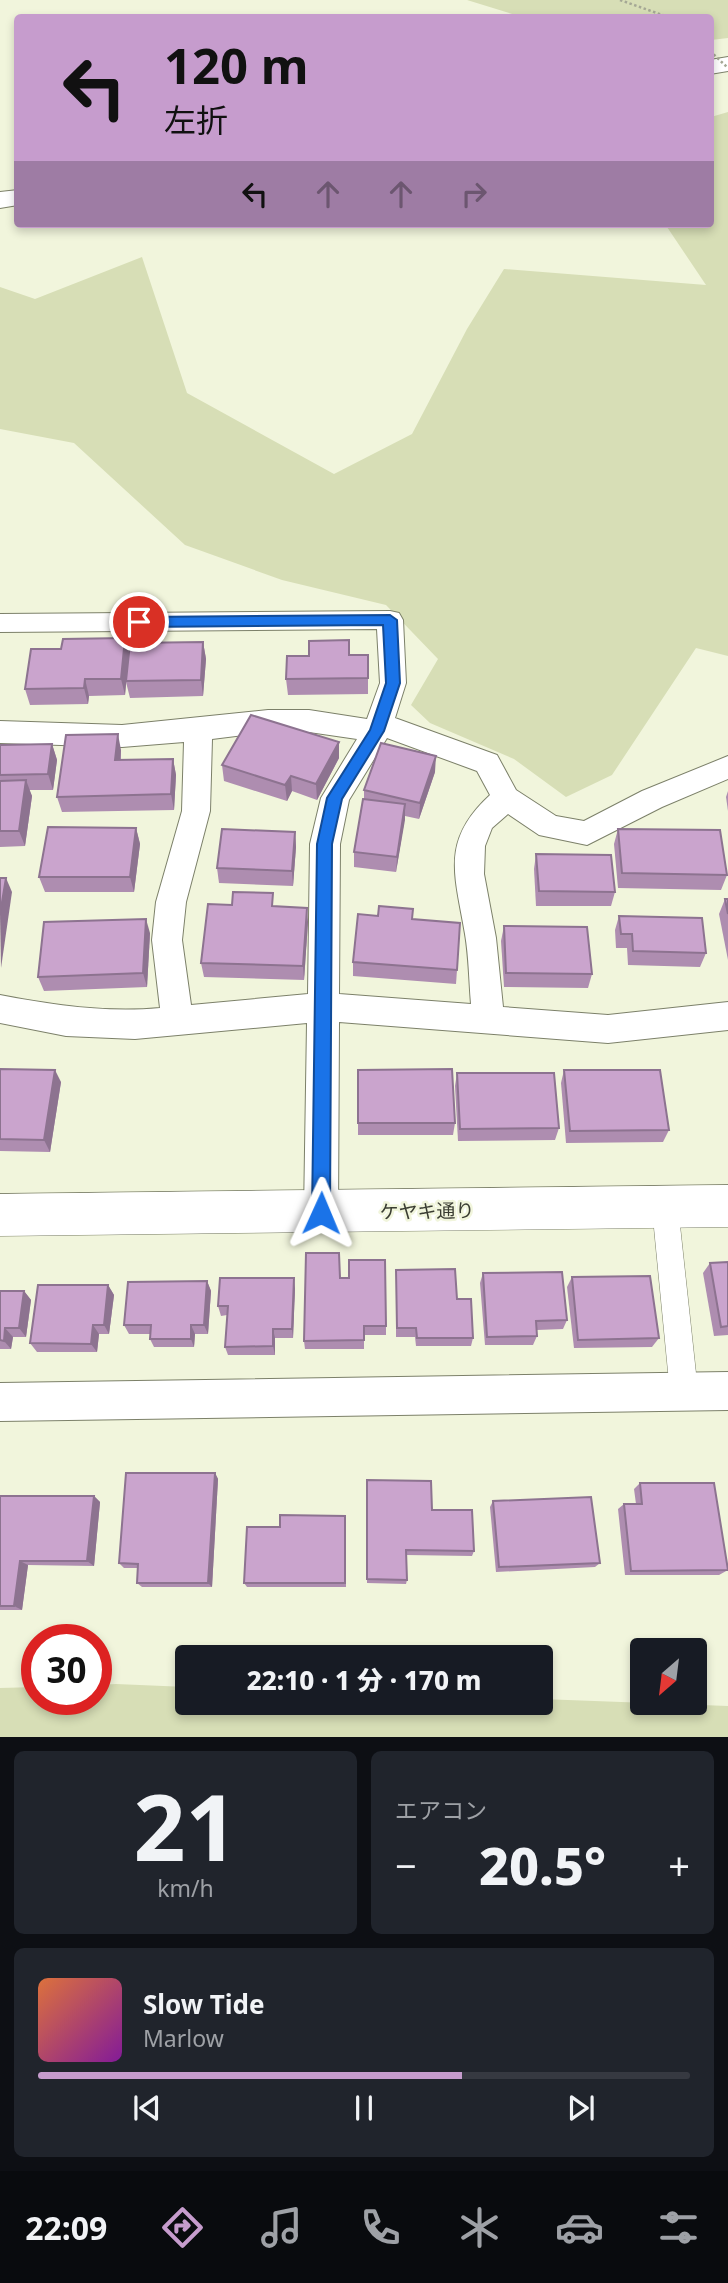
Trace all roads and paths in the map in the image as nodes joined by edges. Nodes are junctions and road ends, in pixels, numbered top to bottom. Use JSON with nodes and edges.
{"nodes":[{"id":1,"x":620,"y":0,"type":"edge"},
{"id":2,"x":660,"y":14,"type":"edge"},
{"id":3,"x":714,"y":54,"type":"edge"},
{"id":4,"x":728,"y":66,"type":"edge"},
{"id":5,"x":0,"y":623,"type":"edge"},
{"id":6,"x":198,"y":727,"type":"junction"},
{"id":7,"x":378,"y":727,"type":"junction"},
{"id":8,"x":0,"y":732,"type":"edge"},
{"id":9,"x":728,"y":767,"type":"edge"},
{"id":10,"x":506,"y":798,"type":"junction"},
{"id":11,"x":324,"y":1007,"type":"junction"},
{"id":12,"x":0,"y":1009,"type":"edge"},
{"id":13,"x":728,"y":1016,"type":"edge"},
{"id":14,"x":488,"y":1018,"type":"junction"},
{"id":15,"x":177,"y":1020,"type":"junction"},
{"id":16,"x":728,"y":1206,"type":"edge"},
{"id":17,"x":665,"y":1207,"type":"junction"},
{"id":18,"x":321,"y":1213,"type":"junction"},
{"id":19,"x":0,"y":1215,"type":"edge"},
{"id":20,"x":728,"y":1391,"type":"edge"},
{"id":21,"x":684,"y":1392,"type":"junction"},
{"id":22,"x":0,"y":1402,"type":"edge"}],
"edges":[{"from":1,"to":2,"type":"path"},
{"from":3,"to":4,"type":"path","bridge":true},
{"from":5,"to":7,"type":"street"},
{"from":6,"to":7,"type":"street"},
{"from":6,"to":8,"type":"street"},
{"from":6,"to":15,"type":"street"},
{"from":7,"to":10,"type":"street"},
{"from":7,"to":11,"type":"street"},
{"from":9,"to":10,"type":"street"},
{"from":10,"to":14,"type":"street"},
{"from":11,"to":14,"type":"street"},
{"from":11,"to":15,"type":"street"},
{"from":11,"to":18,"type":"street"},
{"from":12,"to":15,"type":"street"},
{"from":13,"to":14,"type":"street"},
{"from":16,"to":17,"type":"street","name":"ケヤキ通り"},
{"from":17,"to":18,"type":"street","name":"ケヤキ通り"},
{"from":17,"to":21,"type":"street"},
{"from":18,"to":19,"type":"street","name":"ケヤキ通り"},
{"from":20,"to":21,"type":"street"},
{"from":21,"to":22,"type":"street"}]}
